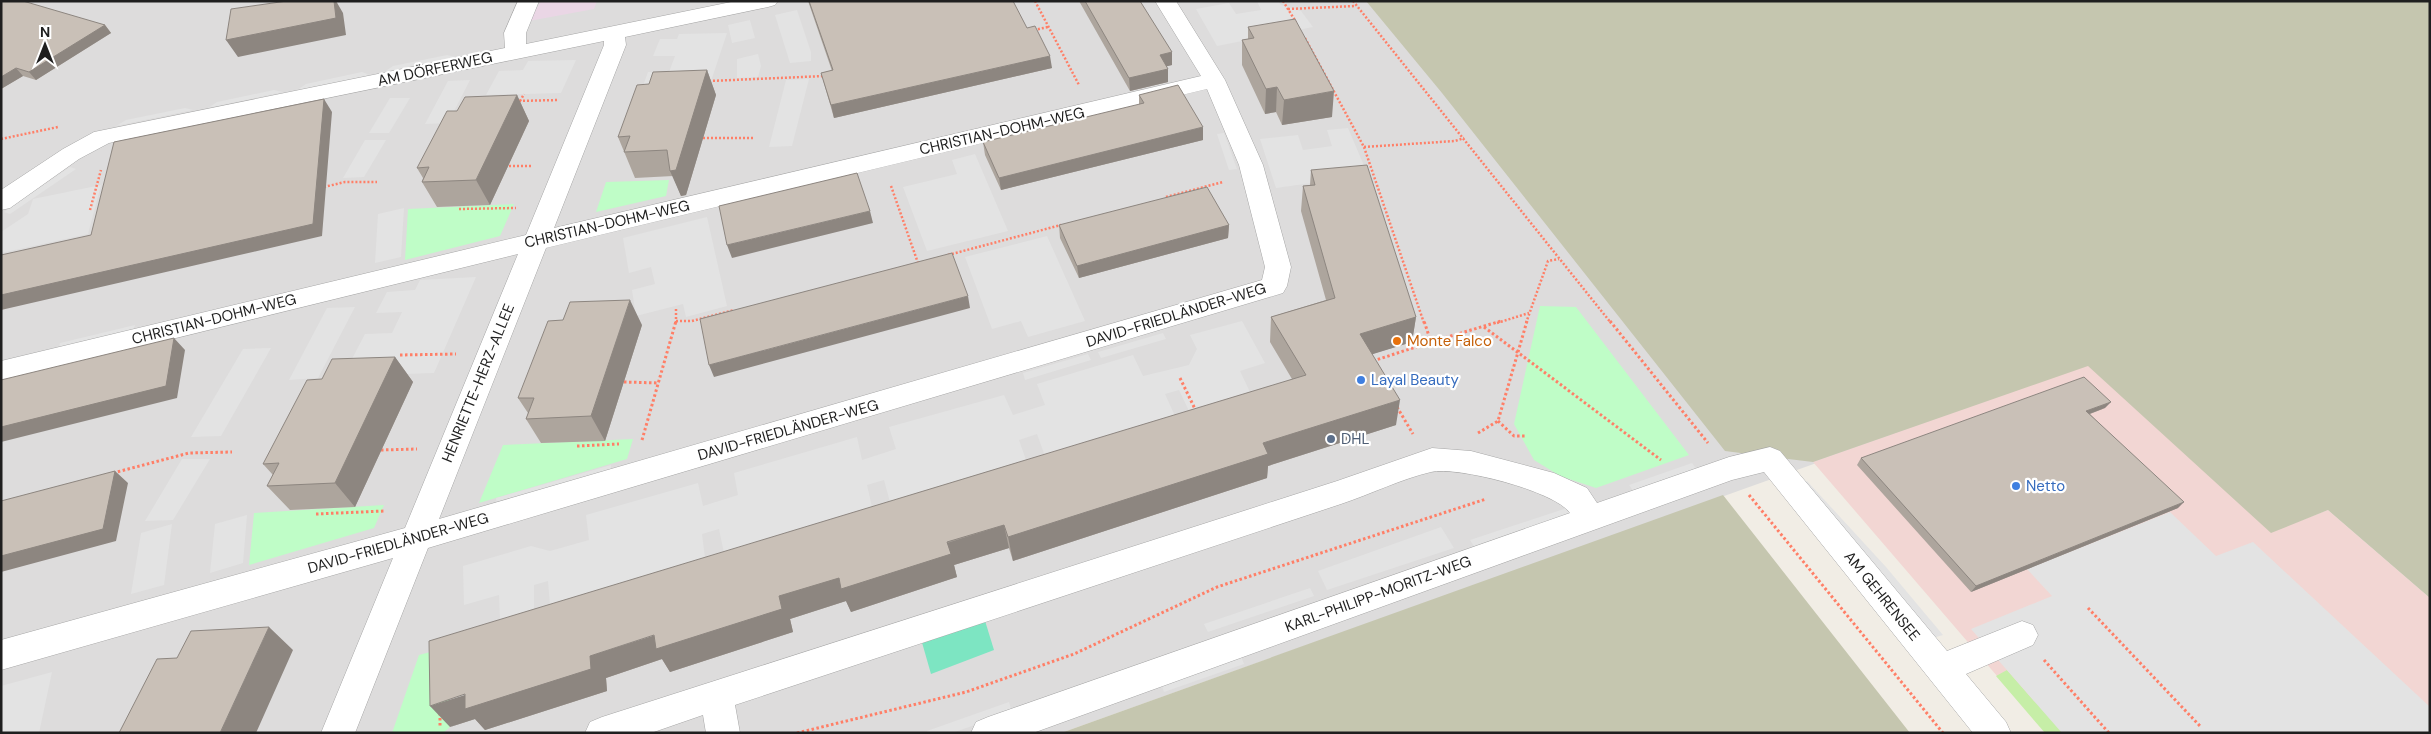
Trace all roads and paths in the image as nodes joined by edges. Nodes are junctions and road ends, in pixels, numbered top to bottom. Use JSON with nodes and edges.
{"nodes":[{"id":1,"x":529,"y":1,"type":"edge"},
{"id":2,"x":768,"y":1,"type":"edge"},
{"id":3,"x":1035,"y":1,"type":"edge"},
{"id":4,"x":1165,"y":1,"type":"edge"},
{"id":5,"x":1282,"y":1,"type":"edge"},
{"id":6,"x":1353,"y":1,"type":"edge"},
{"id":7,"x":1356,"y":6,"type":"junction"},
{"id":8,"x":1288,"y":9,"type":"junction"},
{"id":9,"x":1298,"y":26,"type":"edge"},
{"id":10,"x":1048,"y":27,"type":"junction"},
{"id":11,"x":1028,"y":31,"type":"edge"},
{"id":12,"x":614,"y":33,"type":"junction"},
{"id":13,"x":1303,"y":35,"type":"edge"},
{"id":14,"x":516,"y":53,"type":"junction"},
{"id":15,"x":833,"y":74,"type":"edge"},
{"id":16,"x":1214,"y":80,"type":"junction"},
{"id":17,"x":701,"y":82,"type":"edge"},
{"id":18,"x":524,"y":94,"type":"dead end"},
{"id":19,"x":567,"y":100,"type":"dead end"},
{"id":20,"x":511,"y":101,"type":"edge"},
{"id":21,"x":520,"y":101,"type":"junction"},
{"id":22,"x":1093,"y":110,"type":"junction"},
{"id":23,"x":703,"y":138,"type":"dead end"},
{"id":24,"x":753,"y":138,"type":"dead end"},
{"id":25,"x":1464,"y":138,"type":"junction"},
{"id":26,"x":1364,"y":148,"type":"junction"},
{"id":27,"x":882,"y":159,"type":"junction"},
{"id":28,"x":509,"y":166,"type":"dead end"},
{"id":29,"x":538,"y":167,"type":"dead end"},
{"id":30,"x":1254,"y":176,"type":"junction"},
{"id":31,"x":377,"y":182,"type":"dead end"},
{"id":32,"x":316,"y":188,"type":"edge"},
{"id":33,"x":1164,"y":198,"type":"edge"},
{"id":34,"x":1,"y":202,"type":"edge"},
{"id":35,"x":521,"y":208,"type":"dead end"},
{"id":36,"x":459,"y":209,"type":"edge"},
{"id":37,"x":1068,"y":224,"type":"edge"},
{"id":38,"x":535,"y":241,"type":"junction"},
{"id":39,"x":946,"y":256,"type":"edge"},
{"id":40,"x":1559,"y":259,"type":"junction"},
{"id":41,"x":927,"y":261,"type":"edge"},
{"id":42,"x":918,"y":263,"type":"junction"},
{"id":43,"x":908,"y":266,"type":"edge"},
{"id":44,"x":676,"y":308,"type":"dead end"},
{"id":45,"x":738,"y":309,"type":"edge"},
{"id":46,"x":1529,"y":313,"type":"junction"},
{"id":47,"x":676,"y":321,"type":"junction"},
{"id":48,"x":1484,"y":327,"type":"junction"},
{"id":49,"x":1431,"y":342,"type":"junction"},
{"id":50,"x":1518,"y":352,"type":"junction"},
{"id":51,"x":459,"y":354,"type":"dead end"},
{"id":52,"x":400,"y":355,"type":"dead end"},
{"id":53,"x":1375,"y":370,"type":"edge"},
{"id":54,"x":1,"y":371,"type":"edge"},
{"id":55,"x":1180,"y":378,"type":"dead end"},
{"id":56,"x":624,"y":382,"type":"dead end"},
{"id":57,"x":660,"y":382,"type":"junction"},
{"id":58,"x":1394,"y":402,"type":"edge"},
{"id":59,"x":1197,"y":414,"type":"edge"},
{"id":60,"x":1498,"y":421,"type":"junction"},
{"id":61,"x":1526,"y":436,"type":"dead end"},
{"id":62,"x":635,"y":443,"type":"dead end"},
{"id":63,"x":620,"y":444,"type":"dead end"},
{"id":64,"x":577,"y":446,"type":"edge"},
{"id":65,"x":1423,"y":447,"type":"junction"},
{"id":66,"x":418,"y":449,"type":"dead end"},
{"id":67,"x":381,"y":450,"type":"dead end"},
{"id":68,"x":232,"y":452,"type":"dead end"},
{"id":69,"x":1770,"y":459,"type":"joint"},
{"id":70,"x":1663,"y":462,"type":"dead end"},
{"id":71,"x":1729,"y":469,"type":"junction"},
{"id":72,"x":104,"y":475,"type":"edge"},
{"id":73,"x":1488,"y":499,"type":"dead end"},
{"id":74,"x":392,"y":511,"type":"dead end"},
{"id":75,"x":316,"y":514,"type":"edge"},
{"id":76,"x":1591,"y":518,"type":"junction"},
{"id":77,"x":416,"y":538,"type":"junction"},
{"id":78,"x":2088,"y":608,"type":"dead end"},
{"id":79,"x":2022,"y":635,"type":"joint"},
{"id":80,"x":1,"y":655,"type":"edge"},
{"id":81,"x":1941,"y":669,"type":"junction"},
{"id":82,"x":717,"y":696,"type":"junction"},
{"id":83,"x":440,"y":707,"type":"edge"},
{"id":84,"x":440,"y":726,"type":"edge"},
{"id":85,"x":2200,"y":726,"type":"dead end"},
{"id":86,"x":338,"y":733,"type":"edge"},
{"id":87,"x":602,"y":733,"type":"edge"},
{"id":88,"x":723,"y":733,"type":"edge"},
{"id":89,"x":797,"y":733,"type":"edge"},
{"id":90,"x":988,"y":733,"type":"edge"},
{"id":91,"x":1943,"y":733,"type":"edge"},
{"id":92,"x":1994,"y":733,"type":"edge"},
{"id":93,"x":2110,"y":733,"type":"edge"}],
"edges":[{"from":1,"to":14,"type":"street"},
{"from":2,"to":12,"type":"street","name":"AM DÖRFERWEG"},
{"from":3,"to":10,"type":"path"},
{"from":4,"to":16,"type":"street","name":"DAVID-FRIEDLÄNDER-WEG"},
{"from":5,"to":8,"type":"path"},
{"from":6,"to":7,"type":"path"},
{"from":7,"to":8,"type":"path"},
{"from":7,"to":25,"type":"path"},
{"from":8,"to":9,"type":"path"},
{"from":10,"to":11,"type":"path"},
{"from":10,"to":22,"type":"path"},
{"from":12,"to":14,"type":"street","name":"AM DÖRFERWEG"},
{"from":12,"to":38,"type":"street","name":"HENRIETTE-HERZ-ALLEE"},
{"from":13,"to":26,"type":"path"},
{"from":14,"to":34,"type":"street","name":"AM DÖRFERWEG"},
{"from":15,"to":17,"type":"path"},
{"from":16,"to":22,"type":"street","name":"CHRISTIAN-DOHM-WEG"},
{"from":16,"to":30,"type":"street","name":"DAVID-FRIEDLÄNDER-WEG"},
{"from":18,"to":21,"type":"path"},
{"from":19,"to":21,"type":"path"},
{"from":20,"to":21,"type":"path"},
{"from":22,"to":27,"type":"street","name":"CHRISTIAN-DOHM-WEG"},
{"from":23,"to":24,"type":"path"},
{"from":25,"to":26,"type":"path"},
{"from":25,"to":40,"type":"path"},
{"from":26,"to":49,"type":"path"},
{"from":27,"to":38,"type":"street","name":"CHRISTIAN-DOHM-WEG"},
{"from":27,"to":42,"type":"path"},
{"from":28,"to":29,"type":"path"},
{"from":30,"to":33,"type":"path"},
{"from":30,"to":77,"type":"street","name":"DAVID-FRIEDLÄNDER-WEG"},
{"from":31,"to":32,"type":"path"},
{"from":35,"to":36,"type":"path"},
{"from":37,"to":39,"type":"path"},
{"from":38,"to":54,"type":"street","name":"CHRISTIAN-DOHM-WEG"},
{"from":38,"to":77,"type":"street","name":"HENRIETTE-HERZ-ALLEE"},
{"from":40,"to":46,"type":"path"},
{"from":40,"to":71,"type":"path"},
{"from":41,"to":42,"type":"path"},
{"from":42,"to":43,"type":"path"},
{"from":44,"to":47,"type":"path"},
{"from":45,"to":47,"type":"path"},
{"from":46,"to":48,"type":"path"},
{"from":46,"to":50,"type":"path"},
{"from":47,"to":57,"type":"path"},
{"from":48,"to":49,"type":"path"},
{"from":48,"to":50,"type":"path"},
{"from":49,"to":53,"type":"path"},
{"from":50,"to":60,"type":"path"},
{"from":50,"to":70,"type":"path"},
{"from":51,"to":52,"type":"path"},
{"from":55,"to":59,"type":"path"},
{"from":56,"to":57,"type":"path"},
{"from":57,"to":62,"type":"path"},
{"from":58,"to":65,"type":"path"},
{"from":60,"to":61,"type":"path"},
{"from":60,"to":65,"type":"path"},
{"from":63,"to":64,"type":"path"},
{"from":65,"to":76,"type":"street"},
{"from":65,"to":82,"type":"street"},
{"from":66,"to":67,"type":"path"},
{"from":68,"to":72,"type":"path"},
{"from":69,"to":71,"type":"street","name":"KARL-PHILIPP-MORITZ-WEG"},
{"from":69,"to":81,"type":"street","name":"AM GEHRENSEE"},
{"from":71,"to":76,"type":"street","name":"KARL-PHILIPP-MORITZ-WEG"},
{"from":71,"to":91,"type":"path"},
{"from":73,"to":89,"type":"path"},
{"from":74,"to":75,"type":"path"},
{"from":76,"to":90,"type":"street","name":"KARL-PHILIPP-MORITZ-WEG"},
{"from":77,"to":80,"type":"street","name":"DAVID-FRIEDLÄNDER-WEG"},
{"from":77,"to":86,"type":"street","name":"HENRIETTE-HERZ-ALLEE"},
{"from":78,"to":85,"type":"path"},
{"from":79,"to":81,"type":"street"},
{"from":79,"to":93,"type":"path"},
{"from":81,"to":92,"type":"street","name":"AM GEHRENSEE"},
{"from":82,"to":87,"type":"street"},
{"from":82,"to":88,"type":"street"},
{"from":83,"to":84,"type":"path"}]}
